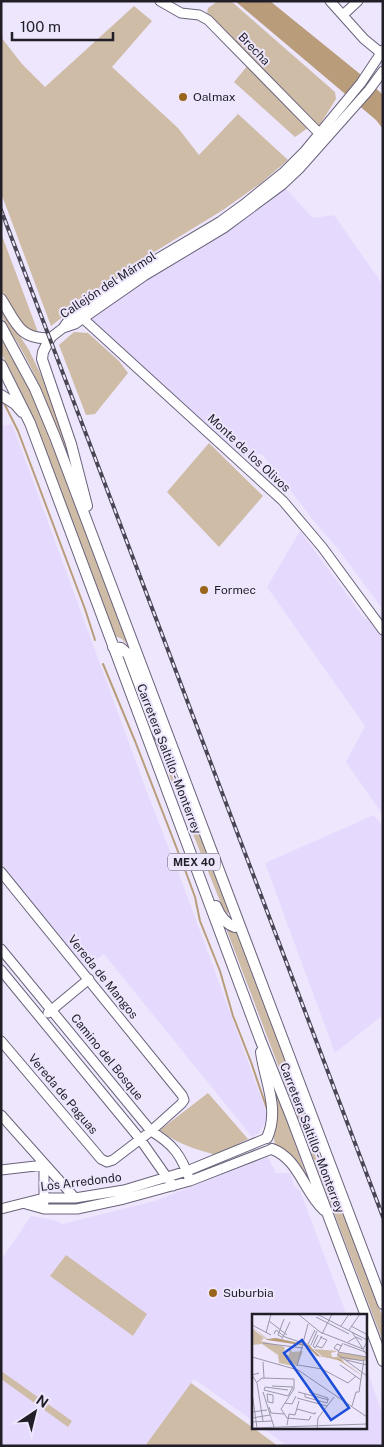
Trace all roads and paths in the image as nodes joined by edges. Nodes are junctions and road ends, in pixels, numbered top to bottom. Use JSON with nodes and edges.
{"nodes":[{"id":1,"x":160,"y":1,"type":"edge"},
{"id":2,"x":330,"y":1,"type":"edge"},
{"id":3,"x":358,"y":1,"type":"edge"},
{"id":4,"x":343,"y":15,"type":"junction"},
{"id":5,"x":380,"y":54,"type":"edge"},
{"id":6,"x":383,"y":71,"type":"edge"},
{"id":7,"x":333,"y":122,"type":"junction"},
{"id":8,"x":319,"y":133,"type":"junction"},
{"id":9,"x":200,"y":238,"type":"junction"},
{"id":10,"x":1,"y":299,"type":"edge"},
{"id":11,"x":80,"y":316,"type":"junction"},
{"id":12,"x":1,"y":326,"type":"edge"},
{"id":13,"x":50,"y":338,"type":"junction"},
{"id":14,"x":1,"y":365,"type":"edge"},
{"id":15,"x":1,"y":395,"type":"edge"},
{"id":16,"x":30,"y":423,"type":"junction"},
{"id":17,"x":88,"y":524,"type":"junction"},
{"id":18,"x":383,"y":630,"type":"edge"},
{"id":19,"x":113,"y":646,"type":"junction"},
{"id":20,"x":189,"y":793,"type":"junction"},
{"id":21,"x":181,"y":826,"type":"junction"},
{"id":22,"x":1,"y":872,"type":"edge"},
{"id":23,"x":239,"y":926,"type":"junction"},
{"id":24,"x":1,"y":949,"type":"edge"},
{"id":25,"x":1,"y":970,"type":"edge"},
{"id":26,"x":89,"y":979,"type":"junction"},
{"id":27,"x":52,"y":1010,"type":"junction"},
{"id":28,"x":42,"y":1018,"type":"junction"},
{"id":29,"x":260,"y":1039,"type":"junction"},
{"id":30,"x":1,"y":1041,"type":"edge"},
{"id":31,"x":1,"y":1115,"type":"edge"},
{"id":32,"x":151,"y":1131,"type":"junction"},
{"id":33,"x":267,"y":1138,"type":"joint"},
{"id":34,"x":140,"y":1139,"type":"junction"},
{"id":35,"x":272,"y":1149,"type":"joint"},
{"id":36,"x":44,"y":1165,"type":"junction"},
{"id":37,"x":1,"y":1170,"type":"edge"},
{"id":38,"x":187,"y":1171,"type":"junction"},
{"id":39,"x":168,"y":1177,"type":"junction"},
{"id":40,"x":190,"y":1180,"type":"junction"},
{"id":41,"x":173,"y":1186,"type":"junction"},
{"id":42,"x":44,"y":1198,"type":"junction"},
{"id":43,"x":74,"y":1198,"type":"junction"},
{"id":44,"x":25,"y":1204,"type":"junction"},
{"id":45,"x":1,"y":1209,"type":"edge"},
{"id":46,"x":44,"y":1209,"type":"junction"},
{"id":47,"x":327,"y":1212,"type":"junction"},
{"id":48,"x":383,"y":1304,"type":"edge"},
{"id":49,"x":365,"y":1314,"type":"edge"},
{"id":50,"x":366,"y":1316,"type":"edge"},
{"id":51,"x":383,"y":1361,"type":"edge"}],
"edges":[{"from":1,"to":8,"type":"street","name":"Brecha"},
{"from":2,"to":4,"type":"street"},
{"from":3,"to":4,"type":"street"},
{"from":4,"to":5,"type":"street"},
{"from":5,"to":7,"type":"street"},
{"from":6,"to":7,"type":"street"},
{"from":7,"to":8,"type":"street","name":"Callejón del Mármol"},
{"from":7,"to":9,"type":"street","name":"Callejón del Mármol"},
{"from":8,"to":9,"type":"street","name":"Callejón del Mármol"},
{"from":9,"to":11,"type":"street","name":"Callejón del Mármol"},
{"from":10,"to":13,"type":"main road"},
{"from":11,"to":13,"type":"street","name":"Callejón del Mármol"},
{"from":11,"to":18,"type":"street","name":"Monte de los Olivos"},
{"from":12,"to":17,"type":"main road","name":"Carretera Saltillo - Monterrey","number":"MEX 40"},
{"from":13,"to":17,"type":"main road"},
{"from":14,"to":16,"type":"main road","name":"Carretera Saltillo - Monterrey","number":"MEX 40"},
{"from":15,"to":16,"type":"main road"},
{"from":16,"to":19,"type":"main road","name":"Carretera Saltillo - Monterrey","number":"MEX 40"},
{"from":17,"to":20,"type":"main road","name":"Carretera Saltillo - Monterrey","number":"MEX 40"},
{"from":19,"to":20,"type":"main road"},
{"from":19,"to":21,"type":"main road","name":"Carretera Saltillo - Monterrey","number":"MEX 40"},
{"from":20,"to":23,"type":"main road","name":"Carretera Saltillo - Monterrey","number":"MEX 40"},
{"from":21,"to":23,"type":"main road"},
{"from":21,"to":29,"type":"main road","name":"Carretera Saltillo - Monterrey","number":"MEX 40"},
{"from":22,"to":26,"type":"street","name":"Vereda de Mangos"},
{"from":23,"to":48,"type":"main road","name":"Carretera Saltillo - Monterrey","number":"MEX 40"},
{"from":24,"to":27,"type":"street","name":"Camino del Bosque"},
{"from":25,"to":28,"type":"street","name":"Camino del Bosque"},
{"from":26,"to":27,"type":"street"},
{"from":26,"to":32,"type":"street","name":"Vereda de Mangos"},
{"from":27,"to":28,"type":"street"},
{"from":27,"to":32,"type":"street","name":"Camino del Bosque"},
{"from":28,"to":34,"type":"street","name":"Camino del Bosque"},
{"from":29,"to":33,"type":"main road"},
{"from":29,"to":47,"type":"main road","name":"Carretera Saltillo - Monterrey","number":"MEX 40"},
{"from":30,"to":34,"type":"street","name":"Vereda de Paguas"},
{"from":31,"to":36,"type":"street"},
{"from":32,"to":34,"type":"street"},
{"from":32,"to":38,"type":"street","name":"Camino del Bosque"},
{"from":33,"to":38,"type":"street","name":"Los Arredondo"},
{"from":34,"to":39,"type":"street","name":"Camino del Bosque"},
{"from":35,"to":40,"type":"street","name":"Los Arredondo"},
{"from":35,"to":47,"type":"main road"},
{"from":36,"to":37,"type":"street"},
{"from":36,"to":42,"type":"street"},
{"from":36,"to":43,"type":"street"},
{"from":38,"to":39,"type":"street","name":"Los Arredondo"},
{"from":38,"to":40,"type":"street","name":"Camino del Bosque"},
{"from":39,"to":41,"type":"street","name":"Camino del Bosque"},
{"from":39,"to":43,"type":"street","name":"Los Arredondo"},
{"from":40,"to":41,"type":"street","name":"Los Arredondo"},
{"from":41,"to":46,"type":"street","name":"Los Arredondo"},
{"from":42,"to":43,"type":"street","name":"Los Arredondo"},
{"from":42,"to":44,"type":"street","name":"Los Arredondo"},
{"from":42,"to":46,"type":"street"},
{"from":44,"to":45,"type":"street"},
{"from":44,"to":46,"type":"street","name":"Los Arredondo"},
{"from":47,"to":49,"type":"main road","name":"Carretera Saltillo - Monterrey","number":"MEX 40"},
{"from":50,"to":51,"type":"main road","name":"Carretera Saltillo - Monterrey","number":"MEX 40"}]}
